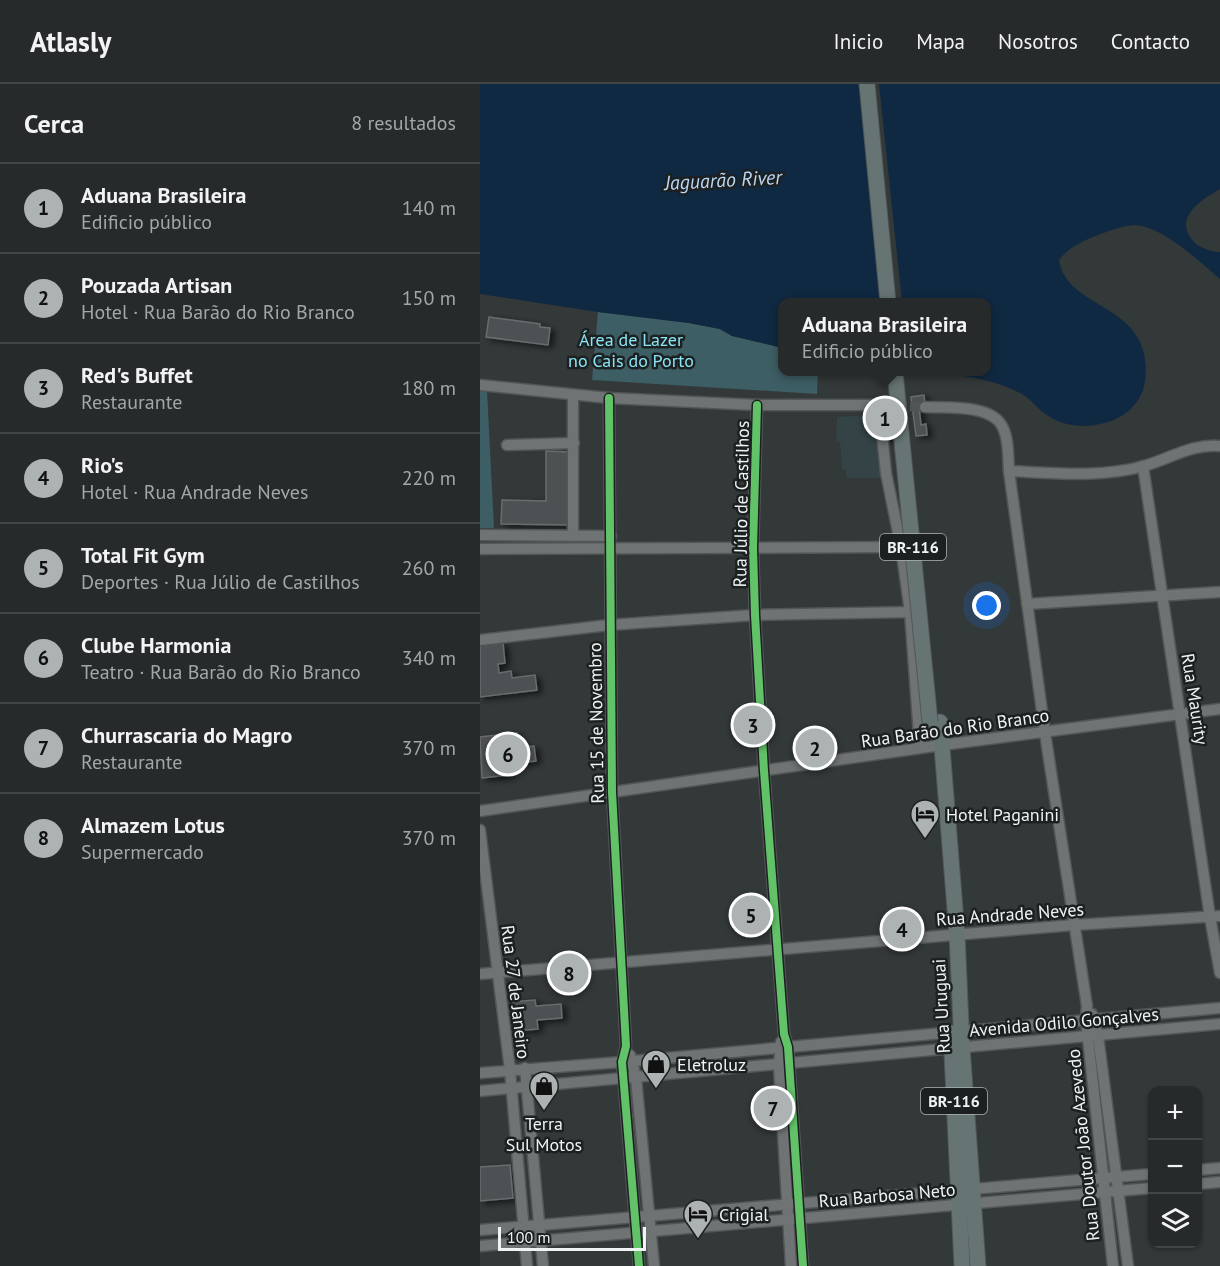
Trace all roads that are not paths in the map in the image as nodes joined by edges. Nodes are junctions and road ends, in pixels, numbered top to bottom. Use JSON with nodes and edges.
{"nodes":[{"id":1,"x":867,"y":84,"type":"edge"},
{"id":2,"x":875,"y":84,"type":"edge"},
{"id":3,"x":877,"y":143,"type":"junction"},
{"id":4,"x":888,"y":298,"type":"edge"},
{"id":5,"x":895,"y":298,"type":"edge"},
{"id":6,"x":896,"y":376,"type":"edge"},
{"id":7,"x":903,"y":376,"type":"edge"},
{"id":8,"x":480,"y":385,"type":"edge"},
{"id":9,"x":573,"y":395,"type":"junction"},
{"id":10,"x":609,"y":398,"type":"junction"},
{"id":11,"x":758,"y":405,"type":"junction"},
{"id":12,"x":925,"y":406,"type":"tunnel mouth"},
{"id":13,"x":574,"y":443,"type":"junction"},
{"id":14,"x":507,"y":445,"type":"dead end"},
{"id":15,"x":1220,"y":446,"type":"edge"},
{"id":16,"x":1143,"y":466,"type":"junction"},
{"id":17,"x":1009,"y":471,"type":"junction"},
{"id":18,"x":480,"y":535,"type":"edge"},
{"id":19,"x":573,"y":536,"type":"junction"},
{"id":20,"x":611,"y":536,"type":"junction"},
{"id":21,"x":901,"y":547,"type":"junction"},
{"id":22,"x":611,"y":548,"type":"junction"},
{"id":23,"x":753,"y":548,"type":"junction"},
{"id":24,"x":480,"y":549,"type":"edge"},
{"id":25,"x":1220,"y":592,"type":"edge"},
{"id":26,"x":1162,"y":594,"type":"junction"},
{"id":27,"x":1027,"y":604,"type":"junction"},
{"id":28,"x":910,"y":612,"type":"junction"},
{"id":29,"x":755,"y":615,"type":"junction"},
{"id":30,"x":609,"y":625,"type":"junction"},
{"id":31,"x":480,"y":640,"type":"edge"},
{"id":32,"x":1220,"y":709,"type":"edge"},
{"id":33,"x":1181,"y":714,"type":"junction"},
{"id":34,"x":935,"y":722,"type":"junction"},
{"id":35,"x":1045,"y":733,"type":"junction"},
{"id":36,"x":931,"y":746,"type":"junction"},
{"id":37,"x":764,"y":771,"type":"junction"},
{"id":38,"x":612,"y":792,"type":"junction"},
{"id":39,"x":480,"y":811,"type":"edge"},
{"id":40,"x":480,"y":830,"type":"edge"},
{"id":41,"x":484,"y":906,"type":"edge"},
{"id":42,"x":1215,"y":917,"type":"edge"},
{"id":43,"x":1074,"y":925,"type":"junction"},
{"id":44,"x":951,"y":935,"type":"junction"},
{"id":45,"x":778,"y":950,"type":"junction"},
{"id":46,"x":621,"y":962,"type":"junction"},
{"id":47,"x":498,"y":972,"type":"junction"},
{"id":48,"x":1220,"y":973,"type":"edge"},
{"id":49,"x":480,"y":974,"type":"edge"},
{"id":50,"x":1220,"y":1008,"type":"edge"},
{"id":51,"x":1090,"y":1020,"type":"junction"},
{"id":52,"x":1220,"y":1024,"type":"edge"},
{"id":53,"x":956,"y":1031,"type":"junction"},
{"id":54,"x":1093,"y":1036,"type":"junction"},
{"id":55,"x":862,"y":1040,"type":"junction"},
{"id":56,"x":784,"y":1047,"type":"junction"},
{"id":57,"x":957,"y":1047,"type":"junction"},
{"id":58,"x":864,"y":1057,"type":"junction"},
{"id":59,"x":627,"y":1061,"type":"junction"},
{"id":60,"x":784,"y":1065,"type":"junction"},
{"id":61,"x":525,"y":1068,"type":"junction"},
{"id":62,"x":510,"y":1070,"type":"junction"},
{"id":63,"x":480,"y":1073,"type":"edge"},
{"id":64,"x":636,"y":1078,"type":"junction"},
{"id":65,"x":622,"y":1080,"type":"junction"},
{"id":66,"x":527,"y":1087,"type":"junction"},
{"id":67,"x":511,"y":1089,"type":"junction"},
{"id":68,"x":480,"y":1091,"type":"edge"},
{"id":69,"x":530,"y":1116,"type":"junction"},
{"id":70,"x":514,"y":1119,"type":"junction"},
{"id":71,"x":1220,"y":1168,"type":"edge"},
{"id":72,"x":1202,"y":1170,"type":"edge"},
{"id":73,"x":1148,"y":1174,"type":"edge"},
{"id":74,"x":1116,"y":1177,"type":"junction"},
{"id":75,"x":1103,"y":1178,"type":"junction"},
{"id":76,"x":1220,"y":1182,"type":"edge"},
{"id":77,"x":1202,"y":1184,"type":"edge"},
{"id":78,"x":1148,"y":1188,"type":"edge"},
{"id":79,"x":1117,"y":1190,"type":"junction"},
{"id":80,"x":1104,"y":1191,"type":"junction"},
{"id":81,"x":965,"y":1197,"type":"junction"},
{"id":82,"x":827,"y":1201,"type":"junction"},
{"id":83,"x":787,"y":1203,"type":"junction"},
{"id":84,"x":799,"y":1203,"type":"junction"},
{"id":85,"x":650,"y":1215,"type":"junction"},
{"id":86,"x":635,"y":1216,"type":"junction"},
{"id":87,"x":828,"y":1217,"type":"junction"},
{"id":88,"x":788,"y":1220,"type":"junction"},
{"id":89,"x":800,"y":1220,"type":"junction"},
{"id":90,"x":539,"y":1225,"type":"junction"},
{"id":91,"x":524,"y":1226,"type":"junction"},
{"id":92,"x":480,"y":1230,"type":"edge"},
{"id":93,"x":636,"y":1233,"type":"junction"},
{"id":94,"x":651,"y":1233,"type":"junction"},
{"id":95,"x":541,"y":1241,"type":"junction"},
{"id":96,"x":525,"y":1242,"type":"junction"},
{"id":97,"x":480,"y":1246,"type":"edge"},
{"id":98,"x":527,"y":1266,"type":"edge"},
{"id":99,"x":543,"y":1266,"type":"edge"},
{"id":100,"x":639,"y":1266,"type":"edge"},
{"id":101,"x":654,"y":1266,"type":"edge"},
{"id":102,"x":790,"y":1266,"type":"edge"},
{"id":103,"x":803,"y":1266,"type":"edge"},
{"id":104,"x":962,"y":1266,"type":"edge"},
{"id":105,"x":978,"y":1266,"type":"edge"},
{"id":106,"x":1113,"y":1266,"type":"edge"},
{"id":107,"x":1128,"y":1266,"type":"edge"}],
"edges":[{"from":1,"to":3,"type":"highway"},
{"from":2,"to":3,"type":"highway"},
{"from":3,"to":4,"type":"highway"},
{"from":3,"to":5,"type":"highway"},
{"from":6,"to":34,"type":"highway","number":"BR-116","bridge":true},
{"from":7,"to":34,"type":"highway","number":"BR-116"},
{"from":8,"to":9,"type":"street"},
{"from":9,"to":10,"type":"street"},
{"from":9,"to":13,"type":"street"},
{"from":10,"to":11,"type":"street"},
{"from":10,"to":20,"type":"street","name":"Rua 15 de Novembro"},
{"from":11,"to":21,"type":"street"},
{"from":11,"to":23,"type":"street","name":"Rua Júlio de Castilhos"},
{"from":12,"to":17,"type":"street","name":"Rua Doutor João Azevedo"},
{"from":13,"to":14,"type":"street"},
{"from":13,"to":19,"type":"street"},
{"from":15,"to":16,"type":"street"},
{"from":16,"to":17,"type":"street"},
{"from":16,"to":26,"type":"street","name":"Rua Maurity"},
{"from":17,"to":27,"type":"street","name":"Rua Doutor João Azevedo"},
{"from":18,"to":19,"type":"street"},
{"from":19,"to":20,"type":"street"},
{"from":20,"to":22,"type":"street","name":"Rua 15 de Novembro"},
{"from":21,"to":23,"type":"street"},
{"from":21,"to":28,"type":"street"},
{"from":22,"to":23,"type":"street"},
{"from":22,"to":24,"type":"street"},
{"from":22,"to":30,"type":"street","name":"Rua 15 de Novembro"},
{"from":23,"to":29,"type":"street","name":"Rua Júlio de Castilhos"},
{"from":25,"to":26,"type":"street"},
{"from":26,"to":27,"type":"street"},
{"from":26,"to":33,"type":"street","name":"Rua Maurity"},
{"from":27,"to":35,"type":"street","name":"Rua Doutor João Azevedo"},
{"from":28,"to":29,"type":"street"},
{"from":28,"to":36,"type":"street"},
{"from":29,"to":30,"type":"street"},
{"from":29,"to":37,"type":"street","name":"Rua Júlio de Castilhos"},
{"from":30,"to":31,"type":"street"},
{"from":30,"to":38,"type":"street","name":"Rua 15 de Novembro"},
{"from":32,"to":33,"type":"street","name":"Rua Barão do Rio Branco"},
{"from":33,"to":35,"type":"street","name":"Rua Barão do Rio Branco"},
{"from":33,"to":42,"type":"street","name":"Rua Maurity"},
{"from":34,"to":36,"type":"highway","number":"BR-116"},
{"from":35,"to":36,"type":"street","name":"Rua Barão do Rio Branco"},
{"from":35,"to":43,"type":"street","name":"Rua Doutor João Azevedo"},
{"from":36,"to":37,"type":"street","name":"Rua Barão do Rio Branco"},
{"from":36,"to":44,"type":"highway","name":"Rua Uruguai","number":"BR-116"},
{"from":37,"to":38,"type":"street","name":"Rua Barão do Rio Branco"},
{"from":37,"to":45,"type":"street","name":"Rua Júlio de Castilhos"},
{"from":38,"to":39,"type":"street","name":"Rua Barão do Rio Branco"},
{"from":38,"to":46,"type":"street","name":"Rua 15 de Novembro"},
{"from":40,"to":41,"type":"street","name":"Rua 27 de Janeiro"},
{"from":41,"to":47,"type":"street","name":"Rua 27 de Janeiro"},
{"from":42,"to":43,"type":"street","name":"Rua Andrade Neves"},
{"from":42,"to":48,"type":"street","name":"Rua Maurity"},
{"from":43,"to":44,"type":"street","name":"Rua Andrade Neves"},
{"from":43,"to":51,"type":"street","name":"Rua Doutor João Azevedo"},
{"from":44,"to":45,"type":"street","name":"Rua Andrade Neves"},
{"from":44,"to":53,"type":"highway","name":"Rua Uruguai","number":"BR-116"},
{"from":45,"to":46,"type":"street","name":"Rua Andrade Neves"},
{"from":45,"to":56,"type":"street","name":"Rua Júlio de Castilhos"},
{"from":46,"to":47,"type":"street","name":"Rua Andrade Neves"},
{"from":46,"to":59,"type":"street","name":"Rua 15 de Novembro"},
{"from":47,"to":49,"type":"street","name":"Rua Andrade Neves"},
{"from":47,"to":62,"type":"street","name":"Rua 27 de Janeiro"},
{"from":50,"to":51,"type":"street","name":"Avenida Odilo Gonçalves"},
{"from":51,"to":53,"type":"street","name":"Avenida Odilo Gonçalves"},
{"from":51,"to":54,"type":"street","name":"Rua Doutor João Azevedo"},
{"from":52,"to":54,"type":"street","name":"Avenida Odilo Gonçalves"},
{"from":53,"to":55,"type":"street","name":"Avenida Odilo Gonçalves"},
{"from":53,"to":57,"type":"highway","name":"Rua Uruguai","number":"BR-116"},
{"from":54,"to":57,"type":"street","name":"Avenida Odilo Gonçalves"},
{"from":54,"to":74,"type":"street","name":"Rua Doutor João Azevedo"},
{"from":54,"to":75,"type":"street","name":"Rua Doutor João Azevedo"},
{"from":55,"to":56,"type":"street","name":"Avenida Odilo Gonçalves"},
{"from":55,"to":58,"type":"street"},
{"from":56,"to":59,"type":"street","name":"Avenida Odilo Gonçalves"},
{"from":56,"to":60,"type":"street","name":"Rua Júlio de Castilhos"},
{"from":57,"to":58,"type":"street","name":"Avenida Odilo Gonçalves"},
{"from":57,"to":81,"type":"highway","name":"Rua Uruguai","number":"BR-116"},
{"from":58,"to":60,"type":"street","name":"Avenida Odilo Gonçalves"},
{"from":59,"to":61,"type":"street","name":"Avenida Odilo Gonçalves"},
{"from":59,"to":64,"type":"street","name":"Rua 15 de Novembro"},
{"from":59,"to":65,"type":"street","name":"Rua 15 de Novembro"},
{"from":60,"to":64,"type":"street","name":"Avenida Odilo Gonçalves"},
{"from":60,"to":83,"type":"street","name":"Rua Júlio de Castilhos"},
{"from":60,"to":84,"type":"street","name":"Rua Júlio de Castilhos"},
{"from":61,"to":62,"type":"street","name":"Avenida Odilo Gonçalves"},
{"from":61,"to":66,"type":"street","name":"Rua 27 de Janeiro"},
{"from":62,"to":63,"type":"street","name":"Avenida Odilo Gonçalves"},
{"from":62,"to":67,"type":"street","name":"Rua 27 de Janeiro"},
{"from":64,"to":65,"type":"street","name":"Avenida Odilo Gonçalves"},
{"from":64,"to":85,"type":"street","name":"Rua 15 de Novembro"},
{"from":65,"to":66,"type":"street","name":"Avenida Odilo Gonçalves"},
{"from":65,"to":86,"type":"street","name":"Rua 15 de Novembro"},
{"from":66,"to":67,"type":"street","name":"Avenida Odilo Gonçalves"},
{"from":66,"to":69,"type":"street","name":"Rua 27 de Janeiro"},
{"from":67,"to":68,"type":"street","name":"Avenida Odilo Gonçalves"},
{"from":67,"to":70,"type":"street","name":"Rua 27 de Janeiro"},
{"from":69,"to":70,"type":"street"},
{"from":69,"to":90,"type":"street","name":"Rua 27 de Janeiro"},
{"from":70,"to":91,"type":"street","name":"Rua 27 de Janeiro"},
{"from":71,"to":72,"type":"street"},
{"from":73,"to":74,"type":"street","name":"Rua Barbosa Neto"},
{"from":74,"to":75,"type":"street","name":"Rua Barbosa Neto"},
{"from":74,"to":79,"type":"street","name":"Rua Doutor João Azevedo"},
{"from":75,"to":80,"type":"street","name":"Rua Doutor João Azevedo"},
{"from":75,"to":81,"type":"street","name":"Rua Barbosa Neto"},
{"from":76,"to":77,"type":"street"},
{"from":78,"to":79,"type":"street","name":"Rua Barbosa Neto"},
{"from":79,"to":80,"type":"street","name":"Rua Barbosa Neto"},
{"from":79,"to":107,"type":"street","name":"Rua Doutor João Azevedo"},
{"from":80,"to":81,"type":"street","name":"Rua Barbosa Neto"},
{"from":80,"to":106,"type":"street","name":"Rua Doutor João Azevedo"},
{"from":81,"to":82,"type":"street","name":"Rua Barbosa Neto"},
{"from":81,"to":87,"type":"street","name":"Rua Barbosa Neto"},
{"from":81,"to":104,"type":"highway","name":"Rua Uruguai","number":"BR-116"},
{"from":81,"to":105,"type":"highway","name":"Rua Uruguai","number":"BR-116"},
{"from":82,"to":84,"type":"street","name":"Rua Barbosa Neto"},
{"from":82,"to":87,"type":"street"},
{"from":83,"to":84,"type":"street","name":"Rua Barbosa Neto"},
{"from":83,"to":85,"type":"street","name":"Rua Barbosa Neto"},
{"from":83,"to":88,"type":"street","name":"Rua Júlio de Castilhos"},
{"from":84,"to":89,"type":"street","name":"Rua Júlio de Castilhos"},
{"from":85,"to":86,"type":"street","name":"Rua Barbosa Neto"},
{"from":85,"to":94,"type":"street","name":"Rua 15 de Novembro"},
{"from":86,"to":90,"type":"street","name":"Rua Barbosa Neto"},
{"from":86,"to":93,"type":"street","name":"Rua 15 de Novembro"},
{"from":87,"to":89,"type":"street","name":"Rua Barbosa Neto"},
{"from":88,"to":89,"type":"street","name":"Rua Barbosa Neto"},
{"from":88,"to":94,"type":"street","name":"Rua Barbosa Neto"},
{"from":88,"to":102,"type":"street","name":"Rua Júlio de Castilhos"},
{"from":89,"to":103,"type":"street","name":"Rua Júlio de Castilhos"},
{"from":90,"to":91,"type":"street","name":"Rua Barbosa Neto"},
{"from":90,"to":95,"type":"street","name":"Rua 27 de Janeiro"},
{"from":91,"to":92,"type":"street","name":"Rua Barbosa Neto"},
{"from":91,"to":96,"type":"street","name":"Rua 27 de Janeiro"},
{"from":93,"to":94,"type":"street","name":"Rua Barbosa Neto"},
{"from":93,"to":95,"type":"street","name":"Rua Barbosa Neto"},
{"from":93,"to":100,"type":"street","name":"Rua 15 de Novembro"},
{"from":94,"to":101,"type":"street","name":"Rua 15 de Novembro"},
{"from":95,"to":96,"type":"street","name":"Rua Barbosa Neto"},
{"from":95,"to":99,"type":"street","name":"Rua 27 de Janeiro"},
{"from":96,"to":97,"type":"street","name":"Rua Barbosa Neto"},
{"from":96,"to":98,"type":"street","name":"Rua 27 de Janeiro"}]}
